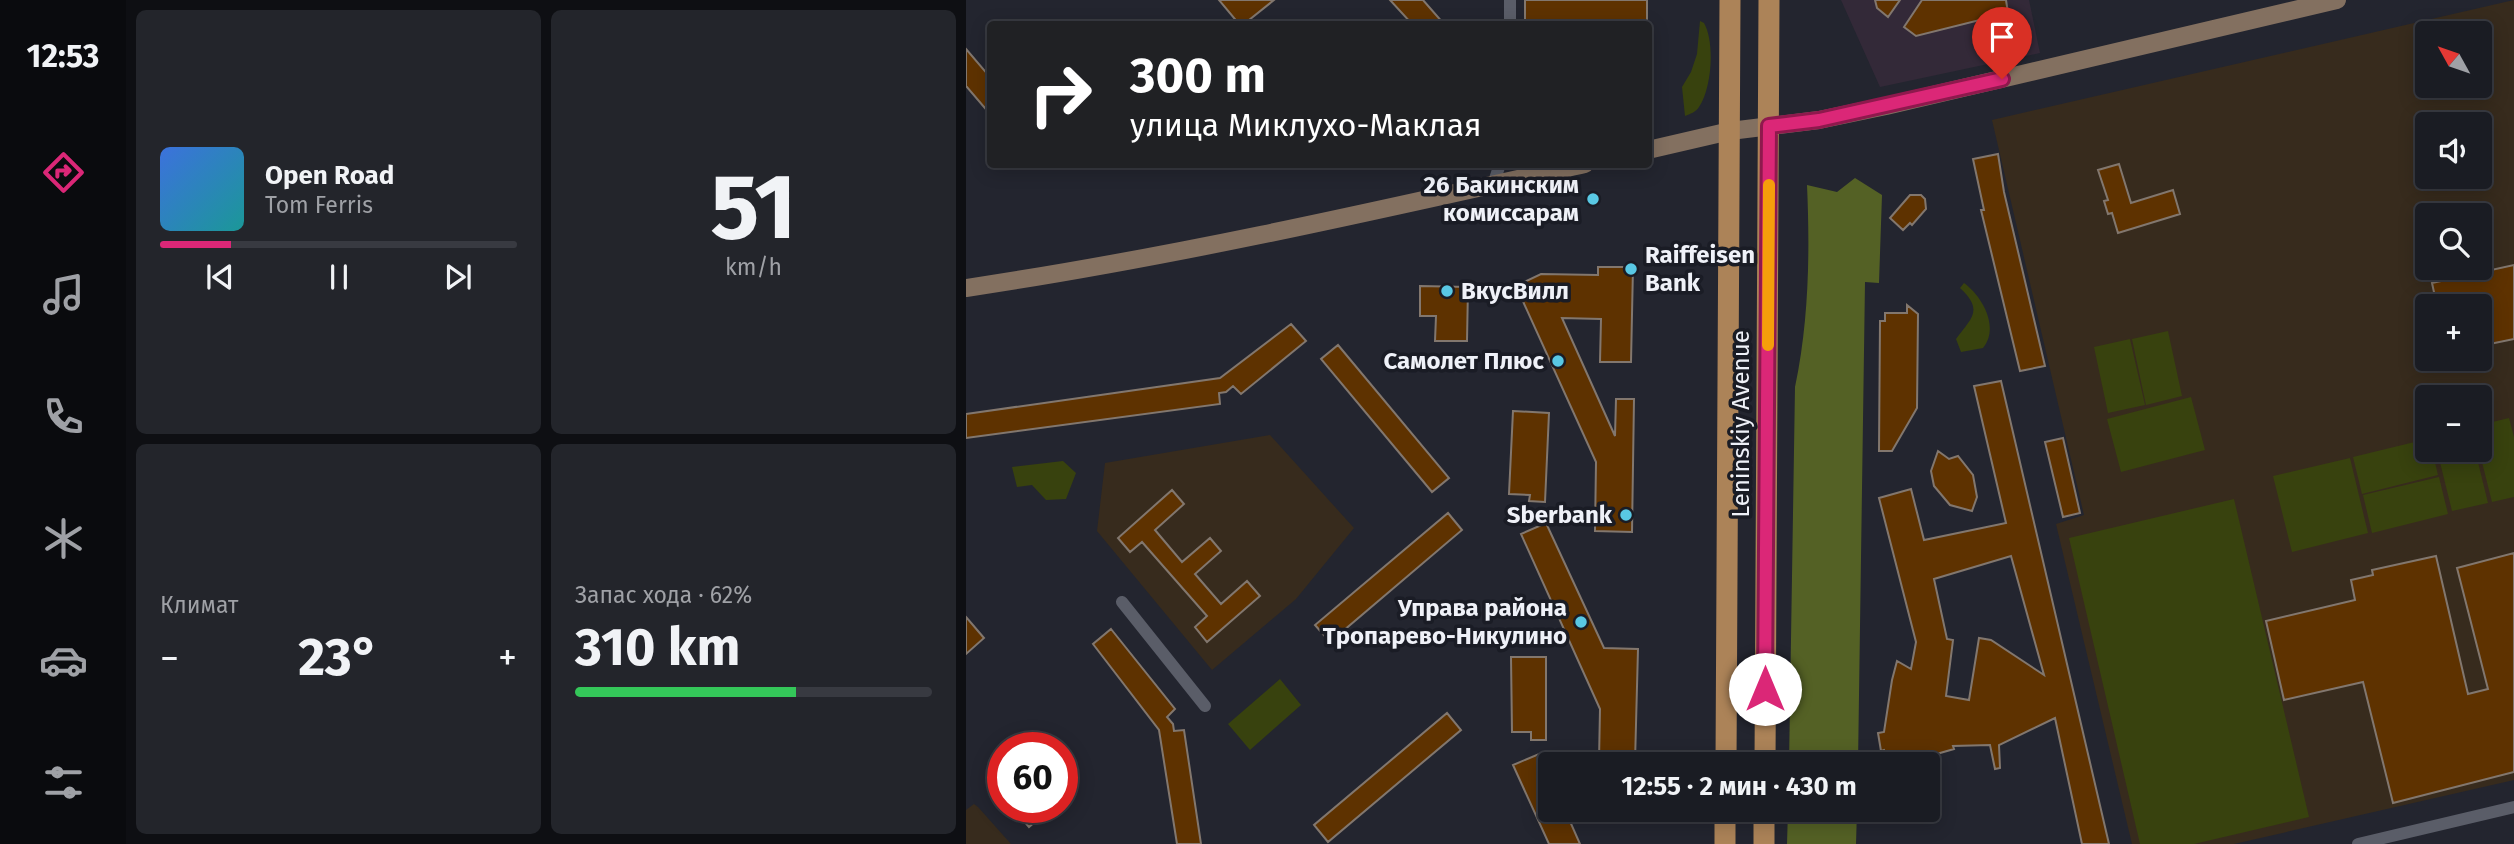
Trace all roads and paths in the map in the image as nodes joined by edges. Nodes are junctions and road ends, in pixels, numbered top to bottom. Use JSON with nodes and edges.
{"nodes":[{"id":1,"x":1510,"y":0,"type":"edge"},
{"id":2,"x":1730,"y":0,"type":"edge"},
{"id":3,"x":1769,"y":0,"type":"edge"},
{"id":4,"x":2337,"y":0,"type":"edge"},
{"id":5,"x":1510,"y":21,"type":"edge"},
{"id":6,"x":1769,"y":126,"type":"junction"},
{"id":7,"x":1730,"y":131,"type":"junction"},
{"id":8,"x":1652,"y":149,"type":"edge"},
{"id":9,"x":1499,"y":168,"type":"edge"},
{"id":10,"x":1567,"y":168,"type":"edge"},
{"id":11,"x":1493,"y":185,"type":"junction"},
{"id":12,"x":966,"y":288,"type":"edge"},
{"id":13,"x":1122,"y":603,"type":"dead end"},
{"id":14,"x":1205,"y":706,"type":"dead end"},
{"id":15,"x":1726,"y":752,"type":"edge"},
{"id":16,"x":1765,"y":752,"type":"edge"},
{"id":17,"x":2514,"y":807,"type":"edge"},
{"id":18,"x":1725,"y":822,"type":"edge"},
{"id":19,"x":1764,"y":822,"type":"edge"},
{"id":20,"x":1725,"y":844,"type":"edge"},
{"id":21,"x":1764,"y":844,"type":"edge"},
{"id":22,"x":2358,"y":844,"type":"edge"}],
"edges":[{"from":1,"to":5,"type":"street"},
{"from":2,"to":7,"type":"main road","name":"Leninskiy Avenue"},
{"from":3,"to":6,"type":"main road","name":"Leninskiy Avenue"},
{"from":4,"to":6,"type":"main road"},
{"from":6,"to":7,"type":"main road"},
{"from":6,"to":16,"type":"main road","name":"Leninskiy Avenue"},
{"from":7,"to":8,"type":"main road"},
{"from":7,"to":15,"type":"main road","name":"Leninskiy Avenue"},
{"from":9,"to":11,"type":"street"},
{"from":10,"to":11,"type":"main road"},
{"from":11,"to":12,"type":"main road"},
{"from":13,"to":14,"type":"street"},
{"from":17,"to":22,"type":"street"},
{"from":18,"to":20,"type":"main road"},
{"from":19,"to":21,"type":"main road"}]}
